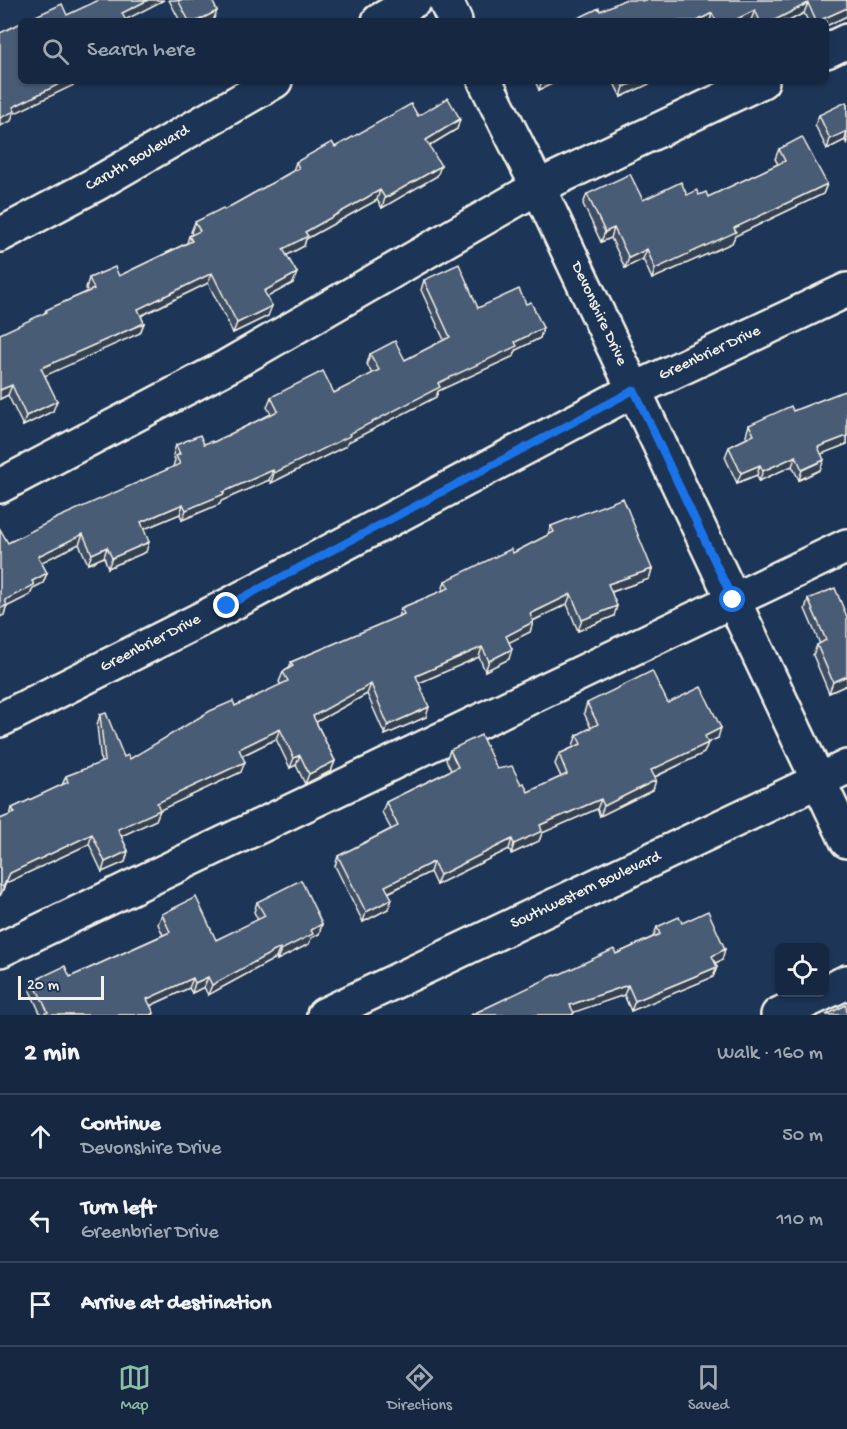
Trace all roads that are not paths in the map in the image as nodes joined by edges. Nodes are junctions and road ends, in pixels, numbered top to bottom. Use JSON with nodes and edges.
{"nodes":[{"id":1,"x":415,"y":0,"type":"edge"},
{"id":2,"x":445,"y":0,"type":"edge"},
{"id":3,"x":384,"y":18,"type":"edge"},
{"id":4,"x":454,"y":18,"type":"edge"},
{"id":5,"x":847,"y":40,"type":"edge"},
{"id":6,"x":829,"y":49,"type":"edge"},
{"id":7,"x":270,"y":84,"type":"edge"},
{"id":8,"x":486,"y":84,"type":"edge"},
{"id":9,"x":756,"y":84,"type":"edge"},
{"id":10,"x":538,"y":187,"type":"junction"},
{"id":11,"x":0,"y":235,"type":"edge"},
{"id":12,"x":847,"y":290,"type":"edge"},
{"id":13,"x":634,"y":390,"type":"junction"},
{"id":14,"x":0,"y":486,"type":"edge"},
{"id":15,"x":847,"y":546,"type":"edge"},
{"id":16,"x":733,"y":600,"type":"junction"},
{"id":17,"x":0,"y":720,"type":"edge"},
{"id":18,"x":833,"y":774,"type":"edge"},
{"id":19,"x":847,"y":841,"type":"edge"},
{"id":20,"x":0,"y":950,"type":"edge"},
{"id":21,"x":847,"y":982,"type":"edge"},
{"id":22,"x":324,"y":1015,"type":"edge"},
{"id":23,"x":778,"y":1015,"type":"edge"}],
"edges":[{"from":1,"to":3,"type":"street"},
{"from":2,"to":4,"type":"street"},
{"from":5,"to":6,"type":"street"},
{"from":7,"to":11,"type":"street","name":"Caruth Boulevard"},
{"from":8,"to":10,"type":"street","name":"Devonshire Drive"},
{"from":9,"to":10,"type":"street"},
{"from":10,"to":13,"type":"street","name":"Devonshire Drive"},
{"from":10,"to":14,"type":"street"},
{"from":12,"to":13,"type":"street","name":"Greenbrier Drive"},
{"from":13,"to":16,"type":"street","name":"Devonshire Drive"},
{"from":13,"to":17,"type":"street","name":"Greenbrier Drive"},
{"from":15,"to":16,"type":"street"},
{"from":16,"to":18,"type":"street","name":"Devonshire Drive"},
{"from":16,"to":20,"type":"street"},
{"from":18,"to":19,"type":"street","name":"Devonshire Drive"},
{"from":18,"to":22,"type":"street","name":"Southwestern Boulevard"},
{"from":21,"to":23,"type":"street"}]}
